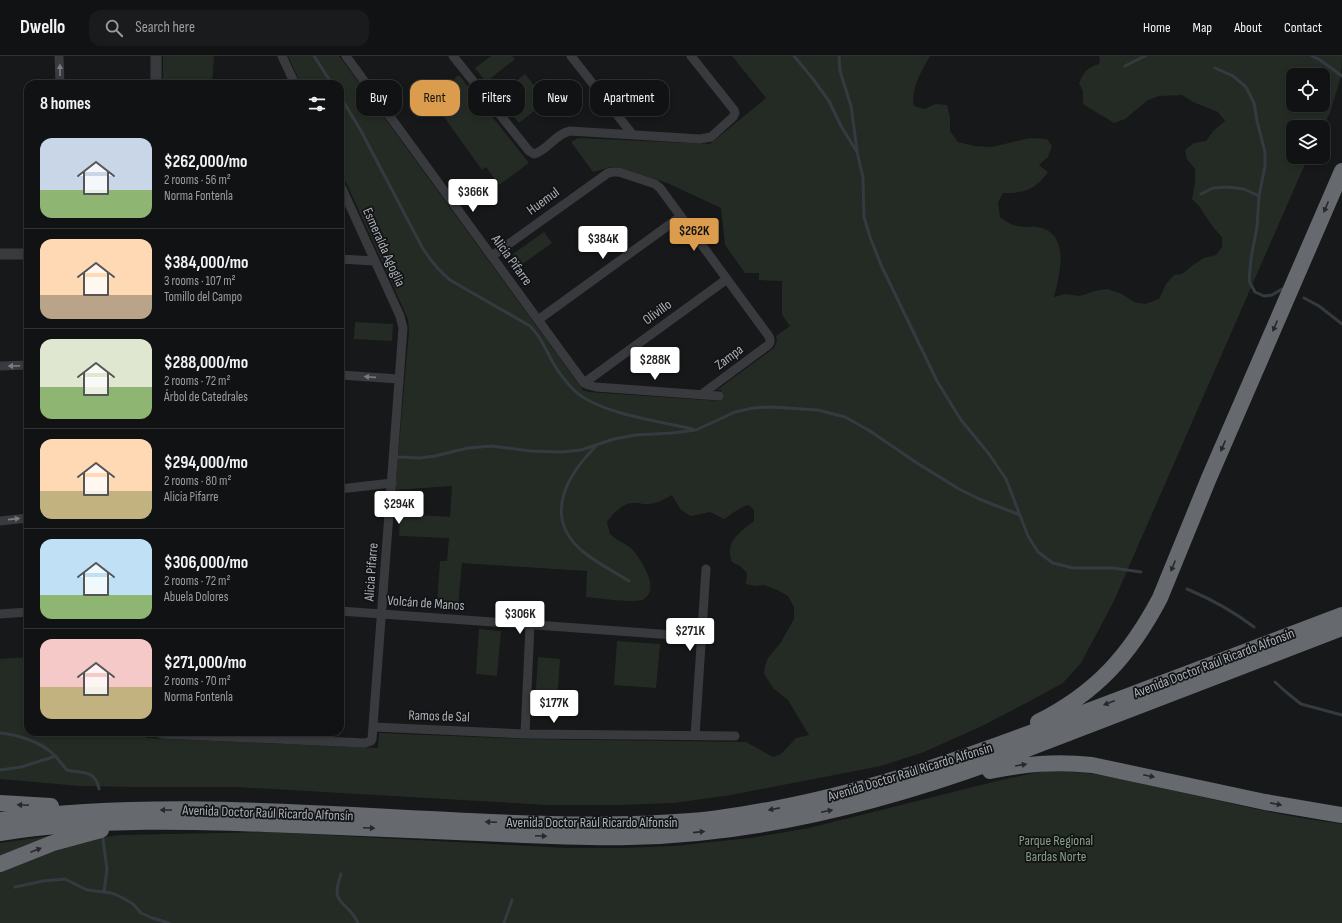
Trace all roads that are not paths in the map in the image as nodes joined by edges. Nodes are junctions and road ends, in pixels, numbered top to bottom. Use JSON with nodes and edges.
{"nodes":[{"id":1,"x":59,"y":56,"type":"edge"},
{"id":2,"x":156,"y":56,"type":"edge"},
{"id":3,"x":282,"y":56,"type":"edge"},
{"id":4,"x":346,"y":56,"type":"edge"},
{"id":5,"x":453,"y":56,"type":"edge"},
{"id":6,"x":571,"y":56,"type":"edge"},
{"id":7,"x":691,"y":56,"type":"edge"},
{"id":8,"x":60,"y":80,"type":"edge"},
{"id":9,"x":156,"y":80,"type":"edge"},
{"id":10,"x":293,"y":80,"type":"edge"},
{"id":11,"x":633,"y":135,"type":"junction"},
{"id":12,"x":1342,"y":171,"type":"edge"},
{"id":13,"x":344,"y":193,"type":"edge"},
{"id":14,"x":680,"y":216,"type":"junction"},
{"id":15,"x":0,"y":254,"type":"edge"},
{"id":16,"x":24,"y":254,"type":"edge"},
{"id":17,"x":492,"y":256,"type":"junction"},
{"id":18,"x":344,"y":259,"type":"edge"},
{"id":19,"x":376,"y":261,"type":"junction"},
{"id":20,"x":727,"y":279,"type":"junction"},
{"id":21,"x":538,"y":320,"type":"junction"},
{"id":22,"x":402,"y":323,"type":"joint"},
{"id":23,"x":24,"y":365,"type":"edge"},
{"id":24,"x":0,"y":366,"type":"edge"},
{"id":25,"x":344,"y":374,"type":"edge"},
{"id":26,"x":399,"y":379,"type":"junction"},
{"id":27,"x":584,"y":383,"type":"junction"},
{"id":28,"x":702,"y":394,"type":"junction"},
{"id":29,"x":719,"y":396,"type":"dead end"},
{"id":30,"x":392,"y":483,"type":"junction"},
{"id":31,"x":344,"y":489,"type":"edge"},
{"id":32,"x":24,"y":518,"type":"edge"},
{"id":33,"x":0,"y":521,"type":"edge"},
{"id":34,"x":706,"y":569,"type":"dead end"},
{"id":35,"x":344,"y":611,"type":"edge"},
{"id":36,"x":24,"y":612,"type":"edge"},
{"id":37,"x":0,"y":614,"type":"edge"},
{"id":38,"x":382,"y":614,"type":"junction"},
{"id":39,"x":1342,"y":614,"type":"edge"},
{"id":40,"x":530,"y":625,"type":"junction"},
{"id":41,"x":1342,"y":628,"type":"edge"},
{"id":42,"x":701,"y":637,"type":"junction"},
{"id":43,"x":374,"y":727,"type":"junction"},
{"id":44,"x":525,"y":734,"type":"junction"},
{"id":45,"x":207,"y":736,"type":"edge"},
{"id":46,"x":695,"y":736,"type":"junction"},
{"id":47,"x":735,"y":736,"type":"dead end"},
{"id":48,"x":960,"y":758,"type":"junction"},
{"id":49,"x":901,"y":793,"type":"junction"},
{"id":50,"x":0,"y":803,"type":"edge"},
{"id":51,"x":118,"y":810,"type":"junction"},
{"id":52,"x":1342,"y":815,"type":"edge"},
{"id":53,"x":0,"y":820,"type":"edge"},
{"id":54,"x":134,"y":821,"type":"junction"},
{"id":55,"x":0,"y":832,"type":"edge"},
{"id":56,"x":0,"y":864,"type":"edge"}],
"edges":[{"from":8,"to":1,"type":"street","one_way":true},
{"from":2,"to":9,"type":"street"},
{"from":3,"to":10,"type":"street"},
{"from":4,"to":17,"type":"street","name":"Alicia Pifarre"},
{"from":5,"to":11,"type":"street"},
{"from":6,"to":11,"type":"street"},
{"from":7,"to":11,"type":"street"},
{"from":12,"to":48,"type":"highway","one_way":true},
{"from":13,"to":19,"type":"street","name":"Esmeralda Agoglia"},
{"from":14,"to":17,"type":"street","name":"Huemul"},
{"from":14,"to":20,"type":"street"},
{"from":14,"to":21,"type":"street"},
{"from":15,"to":16,"type":"street"},
{"from":17,"to":21,"type":"street","name":"Alicia Pifarre"},
{"from":18,"to":19,"type":"street"},
{"from":19,"to":22,"type":"street","name":"Esmeralda Agoglia"},
{"from":20,"to":27,"type":"street","name":"Olivillo"},
{"from":20,"to":28,"type":"street","name":"Zampa"},
{"from":21,"to":27,"type":"street","name":"Alicia Pifarre"},
{"from":22,"to":26,"type":"street","name":"Alicia Pifarre"},
{"from":23,"to":24,"type":"street","one_way":true},
{"from":26,"to":25,"type":"street","one_way":true},
{"from":26,"to":30,"type":"street","name":"Alicia Pifarre"},
{"from":27,"to":28,"type":"street"},
{"from":28,"to":29,"type":"street"},
{"from":30,"to":31,"type":"street"},
{"from":30,"to":38,"type":"street","name":"Alicia Pifarre"},
{"from":33,"to":32,"type":"street","one_way":true},
{"from":34,"to":42,"type":"street"},
{"from":35,"to":38,"type":"street","name":"Volcán de Manos"},
{"from":36,"to":37,"type":"street"},
{"from":38,"to":40,"type":"street","name":"Volcán de Manos"},
{"from":38,"to":43,"type":"street","name":"Alicia Pifarre"},
{"from":39,"to":48,"type":"highway","name":"Avenida Doctor Raúl Ricardo Alfonsín","one_way":true},
{"from":40,"to":42,"type":"street","name":"Volcán de Manos"},
{"from":40,"to":44,"type":"street"},
{"from":41,"to":49,"type":"highway","name":"Avenida Doctor Raúl Ricardo Alfonsín"},
{"from":42,"to":46,"type":"street"},
{"from":43,"to":44,"type":"street","name":"Ramos de Sal"},
{"from":43,"to":45,"type":"street"},
{"from":44,"to":46,"type":"street","name":"Ramos de Sal"},
{"from":46,"to":47,"type":"street","name":"Ramos de Sal"},
{"from":48,"to":51,"type":"highway","name":"Avenida Doctor Raúl Ricardo Alfonsín","one_way":true},
{"from":49,"to":52,"type":"highway","one_way":true},
{"from":54,"to":49,"type":"highway","name":"Avenida Doctor Raúl Ricardo Alfonsín","one_way":true},
{"from":51,"to":50,"type":"highway","one_way":true},
{"from":51,"to":53,"type":"highway","name":"Avenida Doctor Raúl Ricardo Alfonsín"},
{"from":54,"to":55,"type":"highway","name":"Avenida Doctor Raúl Ricardo Alfonsín"},
{"from":56,"to":54,"type":"highway","one_way":true}]}
